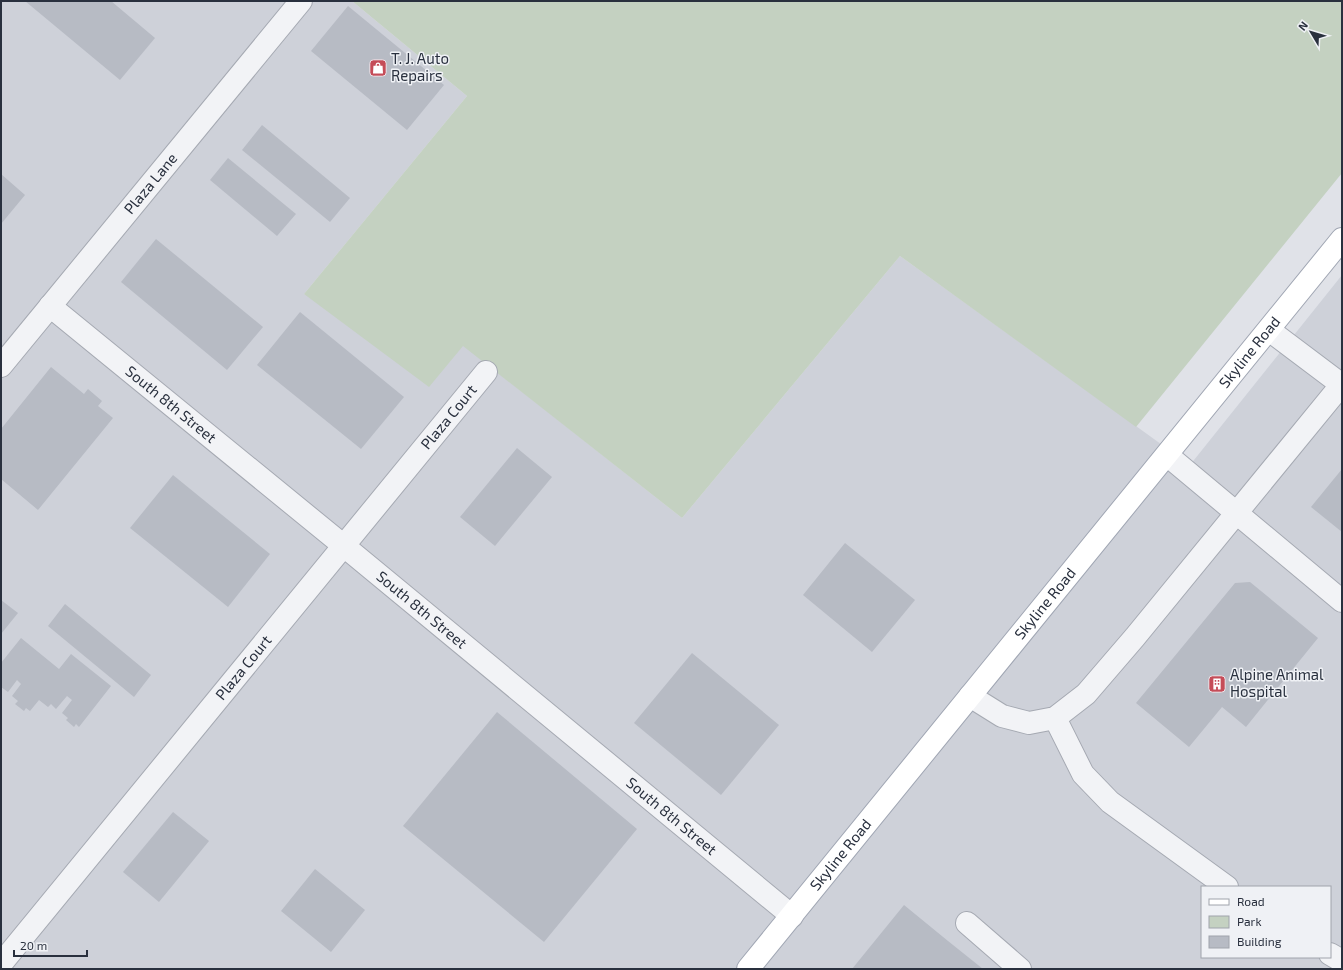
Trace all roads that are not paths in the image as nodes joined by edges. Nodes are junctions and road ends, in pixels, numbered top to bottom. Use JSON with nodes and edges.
{"nodes":[{"id":1,"x":301,"y":1,"type":"edge"},
{"id":2,"x":1342,"y":239,"type":"edge"},
{"id":3,"x":50,"y":306,"type":"junction"},
{"id":4,"x":1269,"y":330,"type":"junction"},
{"id":5,"x":4,"y":356,"type":"edge"},
{"id":6,"x":486,"y":372,"type":"dead end"},
{"id":7,"x":1342,"y":385,"type":"edge"},
{"id":8,"x":1167,"y":455,"type":"junction"},
{"id":9,"x":1236,"y":513,"type":"junction"},
{"id":10,"x":344,"y":546,"type":"junction"},
{"id":11,"x":1342,"y":601,"type":"edge"},
{"id":12,"x":970,"y":696,"type":"junction"},
{"id":13,"x":1054,"y":718,"type":"junction"},
{"id":14,"x":1226,"y":886,"type":"edge"},
{"id":15,"x":792,"y":916,"type":"junction"},
{"id":16,"x":967,"y":923,"type":"dead end"},
{"id":17,"x":1331,"y":955,"type":"edge"},
{"id":18,"x":1342,"y":961,"type":"edge"},
{"id":19,"x":1,"y":964,"type":"edge"},
{"id":20,"x":748,"y":969,"type":"edge"},
{"id":21,"x":1020,"y":969,"type":"edge"}],
"edges":[{"from":1,"to":3,"type":"street","name":"Plaza Lane"},
{"from":2,"to":4,"type":"main road","name":"Skyline Road"},
{"from":3,"to":5,"type":"street","name":"Plaza Lane"},
{"from":3,"to":10,"type":"street","name":"South 8th Street"},
{"from":4,"to":7,"type":"street"},
{"from":4,"to":8,"type":"main road","name":"Skyline Road"},
{"from":6,"to":10,"type":"street","name":"Plaza Court"},
{"from":7,"to":9,"type":"street"},
{"from":8,"to":9,"type":"street"},
{"from":8,"to":12,"type":"main road","name":"Skyline Road"},
{"from":9,"to":11,"type":"street"},
{"from":9,"to":13,"type":"street"},
{"from":10,"to":15,"type":"street","name":"South 8th Street"},
{"from":10,"to":19,"type":"street","name":"Plaza Court"},
{"from":12,"to":13,"type":"street"},
{"from":12,"to":15,"type":"main road","name":"Skyline Road"},
{"from":13,"to":14,"type":"street"},
{"from":15,"to":20,"type":"main road","name":"Skyline Road"},
{"from":16,"to":21,"type":"street"},
{"from":17,"to":18,"type":"street"}]}
